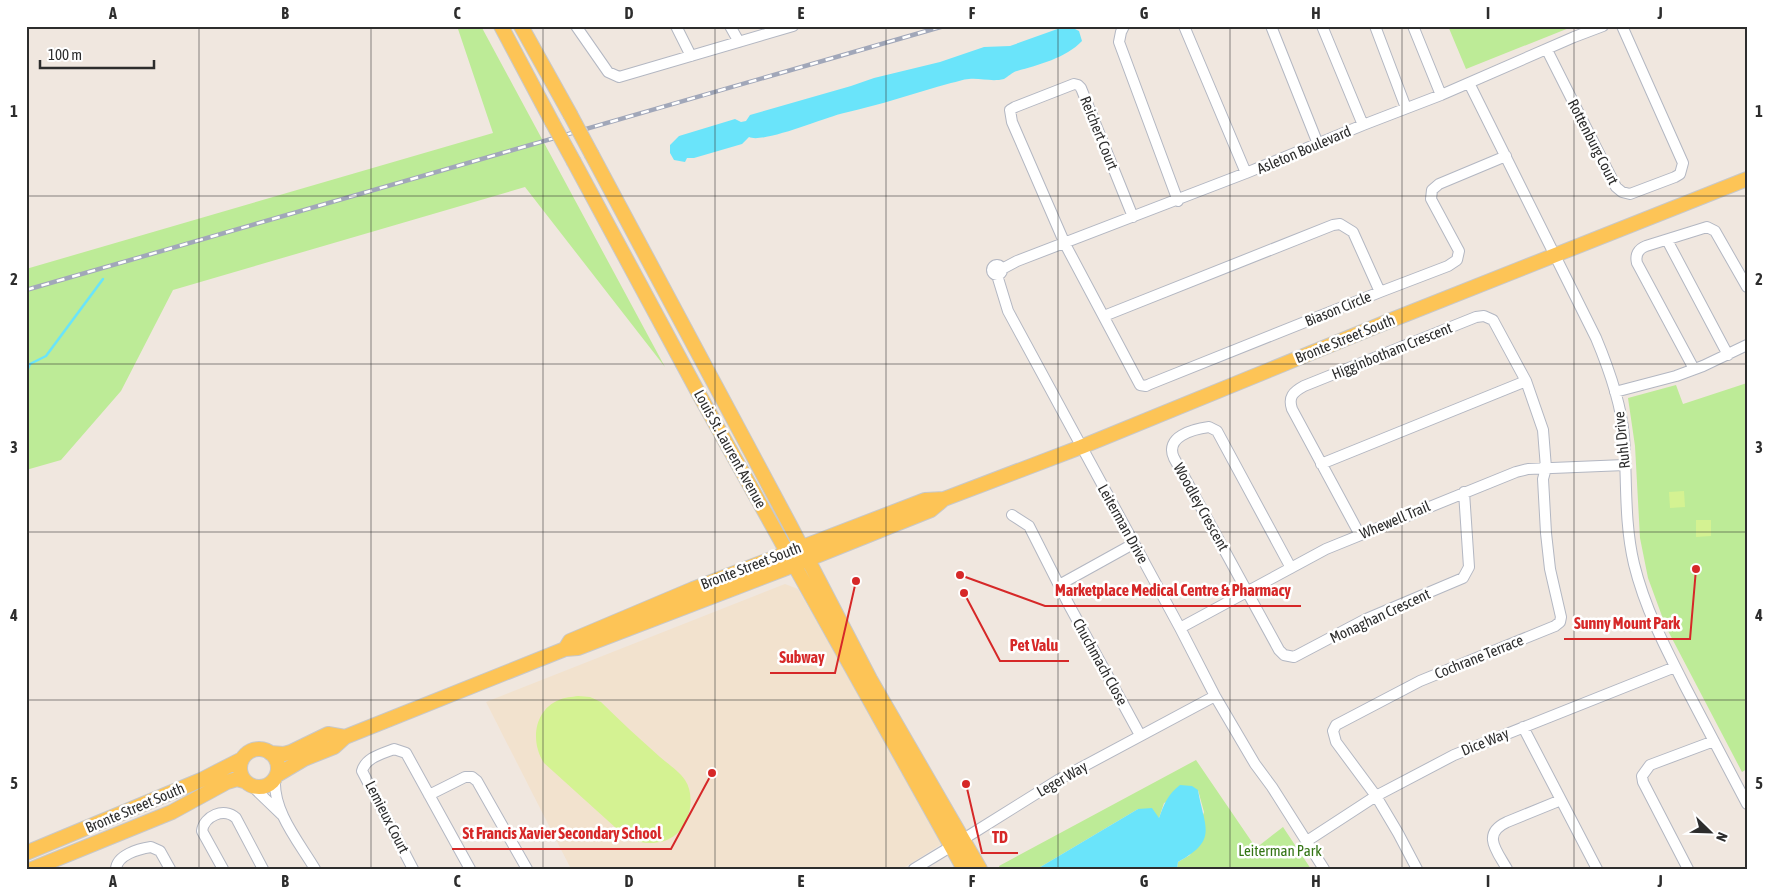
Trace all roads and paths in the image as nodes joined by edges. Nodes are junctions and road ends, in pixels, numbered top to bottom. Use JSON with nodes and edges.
{"nodes":[{"id":1,"x":501,"y":26,"type":"edge"},
{"id":2,"x":521,"y":26,"type":"edge"},
{"id":3,"x":576,"y":26,"type":"edge"},
{"id":4,"x":676,"y":26,"type":"edge"},
{"id":5,"x":730,"y":26,"type":"edge"},
{"id":6,"x":1124,"y":26,"type":"edge"},
{"id":7,"x":1184,"y":26,"type":"edge"},
{"id":8,"x":1271,"y":26,"type":"edge"},
{"id":9,"x":1322,"y":26,"type":"edge"},
{"id":10,"x":1375,"y":26,"type":"edge"},
{"id":11,"x":1413,"y":26,"type":"edge"},
{"id":12,"x":1603,"y":26,"type":"edge"},
{"id":13,"x":1622,"y":26,"type":"edge"},
{"id":14,"x":789,"y":27,"type":"edge"},
{"id":15,"x":739,"y":42,"type":"junction"},
{"id":16,"x":1547,"y":50,"type":"junction"},
{"id":17,"x":691,"y":56,"type":"junction"},
{"id":18,"x":1469,"y":83,"type":"junction"},
{"id":19,"x":1441,"y":95,"type":"junction"},
{"id":20,"x":1406,"y":108,"type":"junction"},
{"id":21,"x":1363,"y":124,"type":"junction"},
{"id":22,"x":1318,"y":144,"type":"junction"},
{"id":23,"x":1506,"y":156,"type":"junction"},
{"id":24,"x":1246,"y":174,"type":"junction"},
{"id":25,"x":1747,"y":179,"type":"edge"},
{"id":26,"x":1178,"y":201,"type":"junction"},
{"id":27,"x":1133,"y":217,"type":"junction"},
{"id":28,"x":1667,"y":240,"type":"junction"},
{"id":29,"x":1066,"y":244,"type":"junction"},
{"id":30,"x":1555,"y":255,"type":"junction"},
{"id":31,"x":1000,"y":272,"type":"joint"},
{"id":32,"x":1747,"y":288,"type":"edge"},
{"id":33,"x":1380,"y":292,"type":"junction"},
{"id":34,"x":1104,"y":316,"type":"junction"},
{"id":35,"x":1747,"y":345,"type":"edge"},
{"id":36,"x":1728,"y":354,"type":"junction"},
{"id":37,"x":1694,"y":369,"type":"junction"},
{"id":38,"x":1526,"y":381,"type":"junction"},
{"id":39,"x":1615,"y":392,"type":"junction"},
{"id":40,"x":1082,"y":447,"type":"junction"},
{"id":41,"x":1321,"y":464,"type":"junction"},
{"id":42,"x":1625,"y":465,"type":"junction"},
{"id":43,"x":1546,"y":468,"type":"junction"},
{"id":44,"x":1464,"y":492,"type":"junction"},
{"id":45,"x":1012,"y":515,"type":"dead end"},
{"id":46,"x":1360,"y":535,"type":"junction"},
{"id":47,"x":1133,"y":544,"type":"junction"},
{"id":48,"x":805,"y":553,"type":"junction"},
{"id":49,"x":790,"y":558,"type":"junction"},
{"id":50,"x":1291,"y":568,"type":"junction"},
{"id":51,"x":1059,"y":585,"type":"junction"},
{"id":52,"x":1248,"y":592,"type":"junction"},
{"id":53,"x":1180,"y":628,"type":"junction"},
{"id":54,"x":1675,"y":667,"type":"junction"},
{"id":55,"x":1215,"y":696,"type":"junction"},
{"id":56,"x":1523,"y":727,"type":"junction"},
{"id":57,"x":1140,"y":735,"type":"junction"},
{"id":58,"x":345,"y":737,"type":"junction"},
{"id":59,"x":1714,"y":741,"type":"junction"},
{"id":60,"x":270,"y":753,"type":"junction"},
{"id":61,"x":242,"y":759,"type":"junction"},
{"id":62,"x":276,"y":777,"type":"junction"},
{"id":63,"x":248,"y":783,"type":"junction"},
{"id":64,"x":429,"y":795,"type":"junction"},
{"id":65,"x":1376,"y":796,"type":"junction"},
{"id":66,"x":1561,"y":800,"type":"junction"},
{"id":67,"x":1747,"y":804,"type":"edge"},
{"id":68,"x":284,"y":817,"type":"junction"},
{"id":69,"x":1307,"y":841,"type":"junction"},
{"id":70,"x":957,"y":843,"type":"junction"},
{"id":71,"x":26,"y":853,"type":"edge"},
{"id":72,"x":32,"y":869,"type":"edge"},
{"id":73,"x":116,"y":869,"type":"edge"},
{"id":74,"x":170,"y":869,"type":"edge"},
{"id":75,"x":223,"y":869,"type":"edge"},
{"id":76,"x":263,"y":869,"type":"edge"},
{"id":77,"x":316,"y":869,"type":"edge"},
{"id":78,"x":413,"y":869,"type":"edge"},
{"id":79,"x":470,"y":869,"type":"edge"},
{"id":80,"x":527,"y":869,"type":"edge"},
{"id":81,"x":914,"y":869,"type":"edge"},
{"id":82,"x":964,"y":869,"type":"edge"},
{"id":83,"x":980,"y":869,"type":"edge"},
{"id":84,"x":1324,"y":869,"type":"edge"},
{"id":85,"x":1417,"y":869,"type":"edge"},
{"id":86,"x":1507,"y":869,"type":"edge"},
{"id":87,"x":1597,"y":869,"type":"edge"},
{"id":88,"x":1688,"y":869,"type":"edge"}],
"edges":[{"from":1,"to":49,"type":"main road","name":"Louis St. Laurent Avenue","bridge":true},
{"from":2,"to":48,"type":"main road","name":"Louis St. Laurent Avenue","bridge":true},
{"from":3,"to":17,"type":"street"},
{"from":4,"to":17,"type":"street"},
{"from":5,"to":15,"type":"street"},
{"from":6,"to":26,"type":"street"},
{"from":7,"to":24,"type":"street"},
{"from":8,"to":22,"type":"street"},
{"from":9,"to":21,"type":"street"},
{"from":10,"to":20,"type":"street"},
{"from":11,"to":19,"type":"street"},
{"from":12,"to":16,"type":"street","name":"Asleton Boulevard"},
{"from":13,"to":16,"type":"street","name":"Rottenburg Court"},
{"from":14,"to":15,"type":"street"},
{"from":15,"to":17,"type":"street"},
{"from":16,"to":18,"type":"street","name":"Asleton Boulevard"},
{"from":18,"to":19,"type":"street","name":"Asleton Boulevard"},
{"from":18,"to":23,"type":"street","name":"Ruhl Drive"},
{"from":19,"to":20,"type":"street","name":"Asleton Boulevard"},
{"from":20,"to":21,"type":"street","name":"Asleton Boulevard"},
{"from":21,"to":22,"type":"street","name":"Asleton Boulevard"},
{"from":22,"to":24,"type":"street","name":"Asleton Boulevard"},
{"from":23,"to":30,"type":"street","name":"Ruhl Drive"},
{"from":23,"to":33,"type":"street"},
{"from":24,"to":26,"type":"street","name":"Asleton Boulevard"},
{"from":25,"to":30,"type":"main road","name":"Bronte Street South"},
{"from":26,"to":27,"type":"street","name":"Asleton Boulevard"},
{"from":27,"to":29,"type":"street","name":"Asleton Boulevard"},
{"from":27,"to":29,"type":"street","name":"Reichert Court"},
{"from":28,"to":32,"type":"street"},
{"from":28,"to":36,"type":"street"},
{"from":28,"to":37,"type":"street"},
{"from":29,"to":31,"type":"street","name":"Asleton Boulevard"},
{"from":29,"to":34,"type":"street","name":"Biason Circle"},
{"from":30,"to":39,"type":"street","name":"Ruhl Drive"},
{"from":30,"to":40,"type":"main road","name":"Bronte Street South"},
{"from":31,"to":40,"type":"street","name":"Leiterman Drive"},
{"from":33,"to":34,"type":"street","name":"Biason Circle"},
{"from":33,"to":34,"type":"street","name":"Biason Circle"},
{"from":35,"to":36,"type":"street"},
{"from":36,"to":37,"type":"street"},
{"from":37,"to":39,"type":"street"},
{"from":38,"to":41,"type":"street"},
{"from":38,"to":41,"type":"street","name":"Higginbotham Crescent"},
{"from":38,"to":43,"type":"street","name":"Higginbotham Crescent"},
{"from":39,"to":42,"type":"street","name":"Ruhl Drive"},
{"from":40,"to":47,"type":"street","name":"Leiterman Drive"},
{"from":40,"to":48,"type":"main road","name":"Bronte Street South"},
{"from":41,"to":46,"type":"street","name":"Higginbotham Crescent"},
{"from":42,"to":43,"type":"street","name":"Whewell Trail"},
{"from":42,"to":54,"type":"street","name":"Ruhl Drive"},
{"from":43,"to":44,"type":"street","name":"Whewell Trail"},
{"from":43,"to":65,"type":"street","name":"Cochrane Terrace"},
{"from":44,"to":46,"type":"street","name":"Whewell Trail"},
{"from":44,"to":52,"type":"street","name":"Monaghan Crescent"},
{"from":45,"to":51,"type":"street","name":"Chuchmach Close"},
{"from":46,"to":50,"type":"street","name":"Whewell Trail"},
{"from":47,"to":51,"type":"street"},
{"from":47,"to":53,"type":"street","name":"Leiterman Drive"},
{"from":48,"to":49,"type":"main road","name":"Bronte Street South"},
{"from":48,"to":70,"type":"main road","name":"Louis St. Laurent Avenue"},
{"from":49,"to":58,"type":"main road","name":"Bronte Street South"},
{"from":49,"to":70,"type":"main road","name":"Louis St. Laurent Avenue"},
{"from":50,"to":52,"type":"street","name":"Whewell Trail"},
{"from":50,"to":52,"type":"street","name":"Woodley Crescent"},
{"from":51,"to":57,"type":"street","name":"Chuchmach Close"},
{"from":52,"to":53,"type":"street","name":"Whewell Trail"},
{"from":53,"to":55,"type":"street","name":"Leiterman Drive"},
{"from":54,"to":56,"type":"street","name":"Dice Way"},
{"from":54,"to":59,"type":"street","name":"Ruhl Drive"},
{"from":55,"to":57,"type":"street","name":"Leger Way"},
{"from":55,"to":69,"type":"street","name":"Leiterman Drive"},
{"from":56,"to":65,"type":"street","name":"Dice Way"},
{"from":56,"to":66,"type":"street"},
{"from":57,"to":70,"type":"street","name":"Leger Way"},
{"from":58,"to":60,"type":"main road","name":"Bronte Street South"},
{"from":58,"to":62,"type":"main road","name":"Bronte Street South"},
{"from":59,"to":67,"type":"street","name":"Ruhl Drive"},
{"from":59,"to":88,"type":"street"},
{"from":60,"to":61,"type":"main road"},
{"from":60,"to":62,"type":"main road"},
{"from":61,"to":63,"type":"main road"},
{"from":61,"to":71,"type":"main road","name":"Bronte Street South"},
{"from":62,"to":63,"type":"main road"},
{"from":62,"to":68,"type":"street"},
{"from":63,"to":68,"type":"street"},
{"from":63,"to":72,"type":"main road","name":"Bronte Street South"},
{"from":64,"to":78,"type":"street","name":"Lemieux Court"},
{"from":64,"to":79,"type":"street","name":"Lemieux Court"},
{"from":64,"to":80,"type":"street"},
{"from":65,"to":69,"type":"street","name":"Dice Way"},
{"from":65,"to":85,"type":"street"},
{"from":66,"to":86,"type":"street"},
{"from":66,"to":87,"type":"street"},
{"from":68,"to":77,"type":"street"},
{"from":69,"to":84,"type":"street","name":"Leiterman Drive"},
{"from":70,"to":81,"type":"street","name":"Leger Way"},
{"from":70,"to":82,"type":"main road","name":"Louis St. Laurent Avenue"},
{"from":70,"to":83,"type":"main road","name":"Louis St. Laurent Avenue"},
{"from":73,"to":74,"type":"street"},
{"from":75,"to":76,"type":"street"}]}
